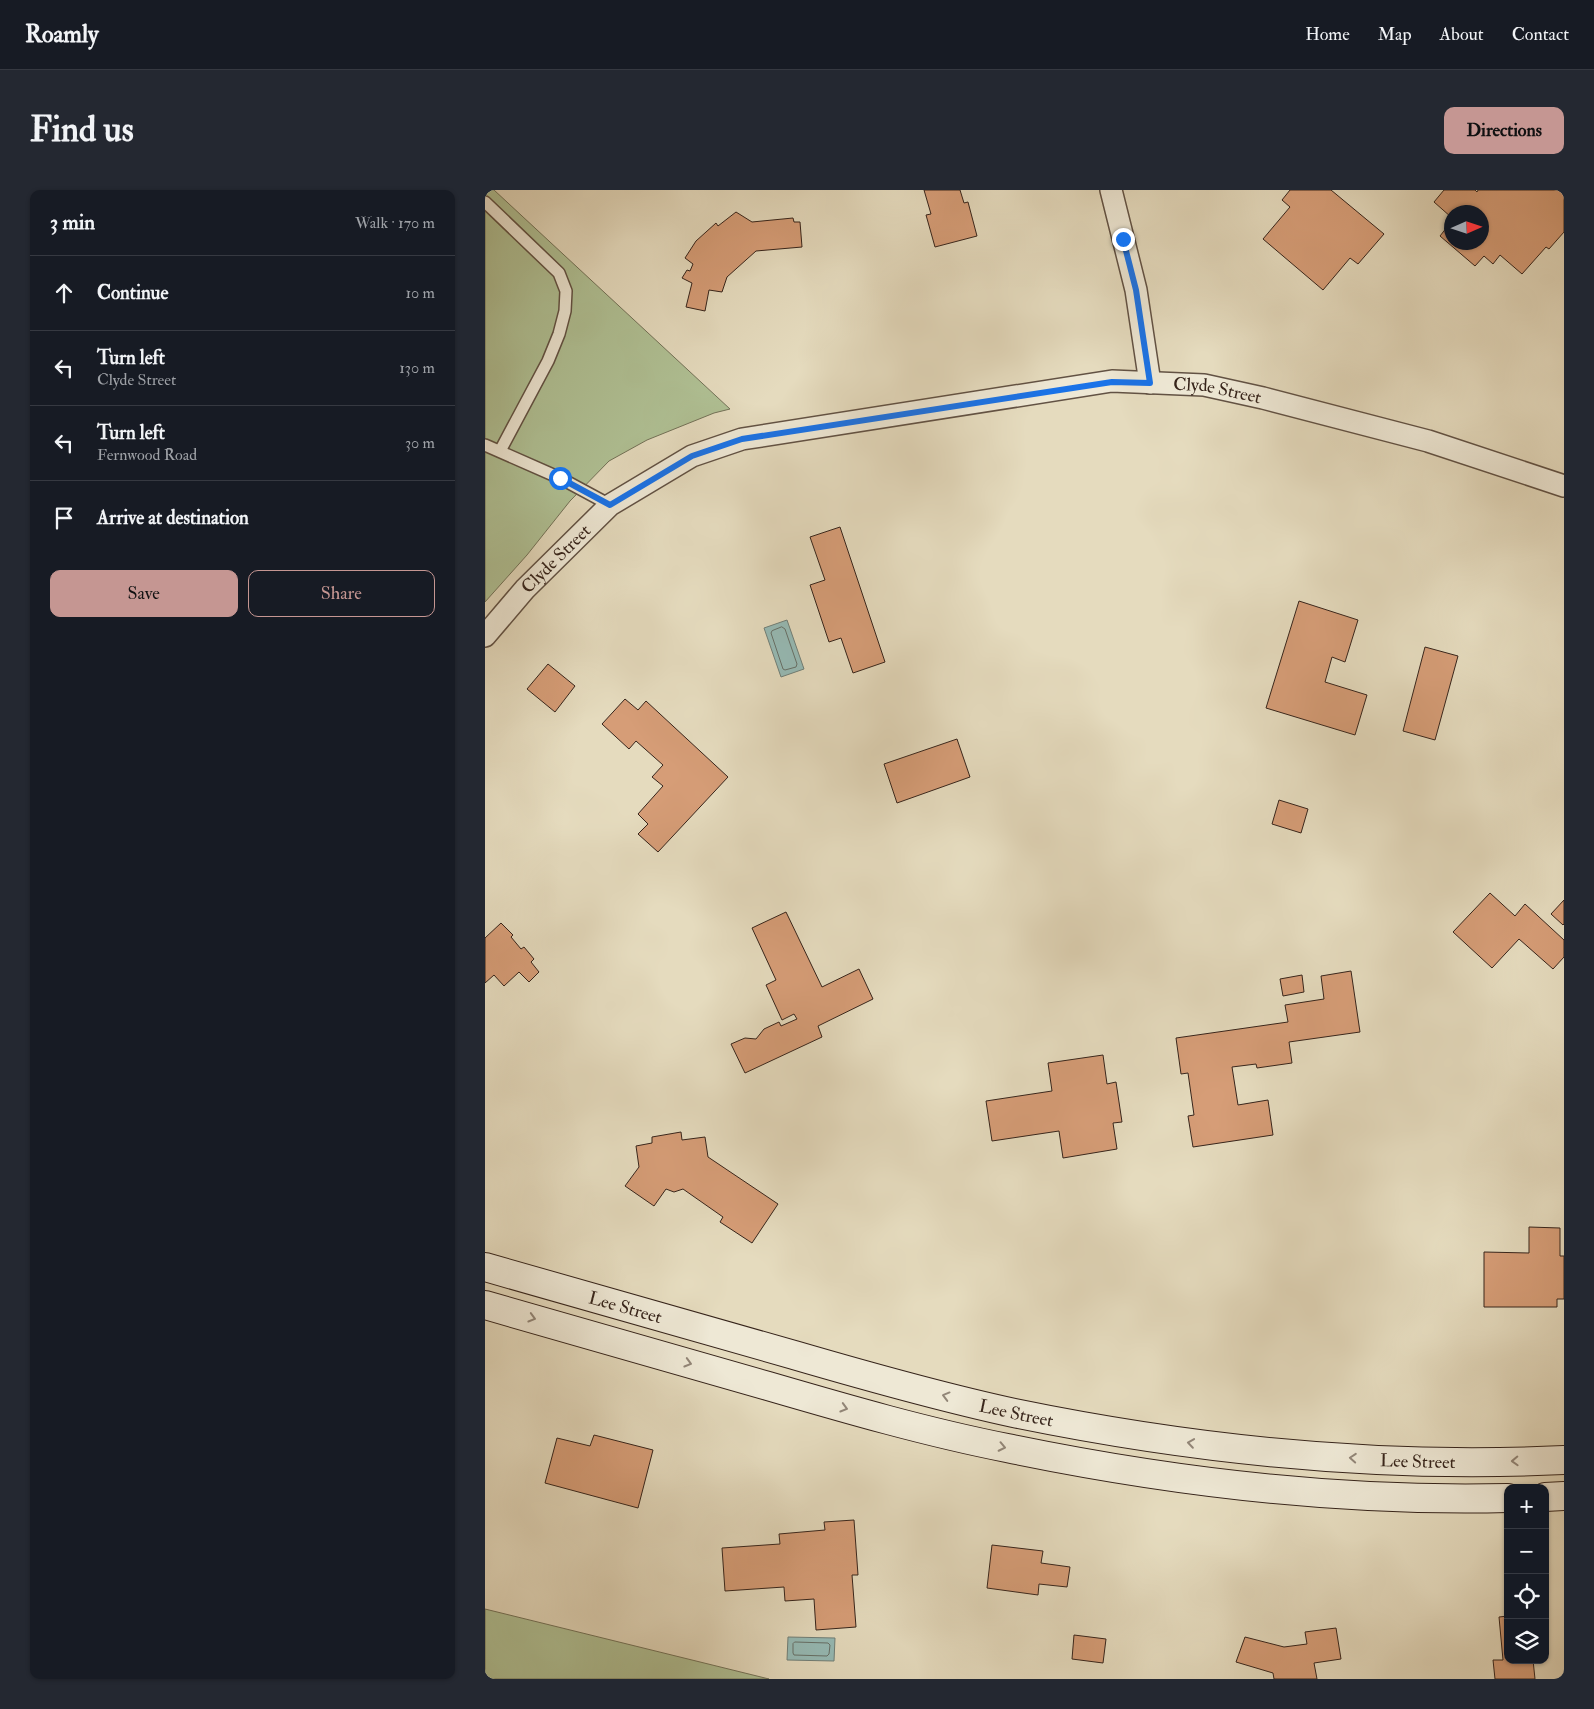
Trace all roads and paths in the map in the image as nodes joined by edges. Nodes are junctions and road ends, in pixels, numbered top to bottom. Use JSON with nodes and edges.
{"nodes":[{"id":1,"x":1111,"y":190,"type":"edge"},
{"id":2,"x":485,"y":202,"type":"edge"},
{"id":3,"x":1150,"y":383,"type":"junction"},
{"id":4,"x":485,"y":445,"type":"edge"},
{"id":5,"x":500,"y":451,"type":"junction"},
{"id":6,"x":1564,"y":486,"type":"edge"},
{"id":7,"x":610,"y":505,"type":"junction"},
{"id":8,"x":485,"y":636,"type":"edge"},
{"id":9,"x":485,"y":1267,"type":"edge"},
{"id":10,"x":485,"y":1305,"type":"edge"},
{"id":11,"x":1564,"y":1460,"type":"edge"},
{"id":12,"x":1564,"y":1496,"type":"edge"},
{"id":13,"x":1549,"y":1497,"type":"edge"},
{"id":14,"x":1504,"y":1498,"type":"edge"}],
"edges":[{"from":1,"to":3,"type":"street"},
{"from":2,"to":5,"type":"lane"},
{"from":3,"to":6,"type":"street","name":"Clyde Street"},
{"from":3,"to":7,"type":"street","name":"Clyde Street"},
{"from":4,"to":5,"type":"lane"},
{"from":5,"to":7,"type":"lane"},
{"from":7,"to":8,"type":"street","name":"Clyde Street"},
{"from":11,"to":9,"type":"main road","name":"Lee Street","one_way":true},
{"from":10,"to":14,"type":"main road","name":"Lee Street","one_way":true},
{"from":12,"to":13,"type":"main road"}]}
